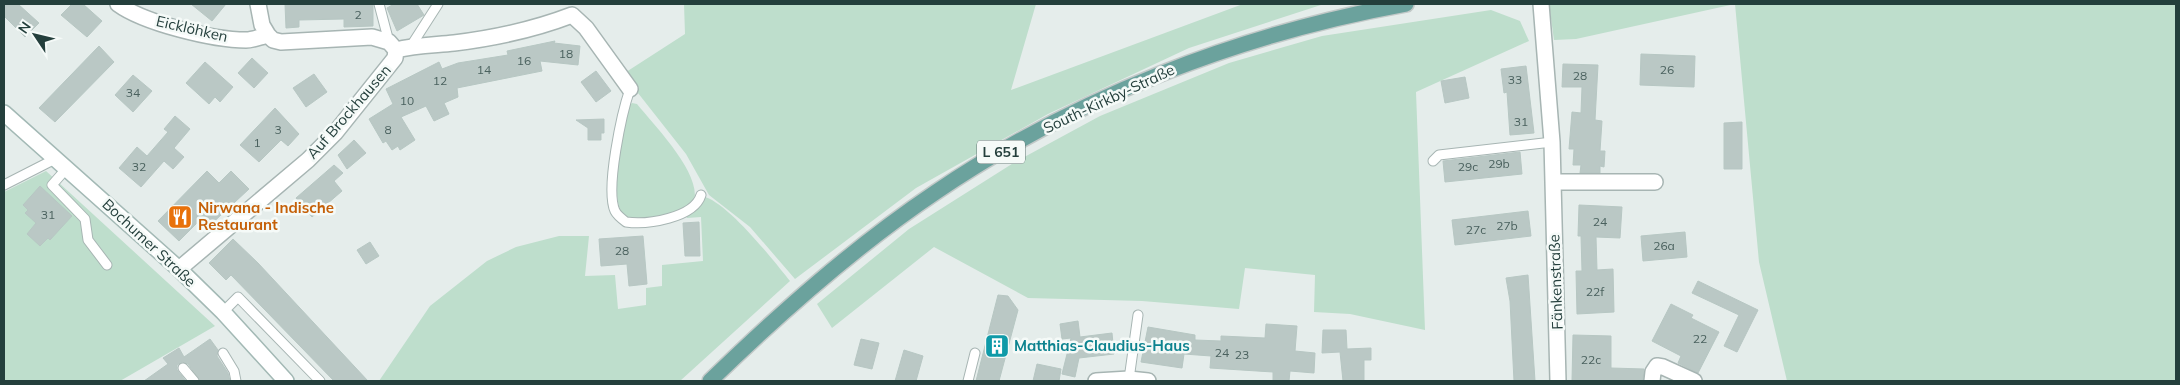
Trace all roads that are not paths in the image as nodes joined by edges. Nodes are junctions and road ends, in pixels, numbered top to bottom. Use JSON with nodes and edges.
{"nodes":[{"id":1,"x":118,"y":4,"type":"edge"},
{"id":2,"x":258,"y":4,"type":"edge"},
{"id":3,"x":379,"y":4,"type":"edge"},
{"id":4,"x":438,"y":4,"type":"edge"},
{"id":5,"x":1406,"y":4,"type":"edge"},
{"id":6,"x":1541,"y":4,"type":"edge"},
{"id":7,"x":572,"y":10,"type":"edge"},
{"id":8,"x":268,"y":35,"type":"junction"},
{"id":9,"x":399,"y":46,"type":"junction"},
{"id":10,"x":630,"y":89,"type":"joint"},
{"id":11,"x":4,"y":113,"type":"edge"},
{"id":12,"x":1552,"y":142,"type":"junction"},
{"id":13,"x":1433,"y":160,"type":"dead end"},
{"id":14,"x":61,"y":164,"type":"junction"},
{"id":15,"x":1552,"y":182,"type":"junction"},
{"id":16,"x":1655,"y":182,"type":"dead end"},
{"id":17,"x":4,"y":185,"type":"edge"},
{"id":18,"x":701,"y":194,"type":"dead end"},
{"id":19,"x":106,"y":265,"type":"dead end"},
{"id":20,"x":179,"y":269,"type":"junction"},
{"id":21,"x":223,"y":312,"type":"junction"},
{"id":22,"x":1138,"y":315,"type":"dead end"},
{"id":23,"x":223,"y":353,"type":"dead end"},
{"id":24,"x":974,"y":353,"type":"dead end"},
{"id":25,"x":183,"y":368,"type":"dead end"},
{"id":26,"x":1129,"y":380,"type":"junction"},
{"id":27,"x":194,"y":381,"type":"edge"},
{"id":28,"x":236,"y":381,"type":"edge"},
{"id":29,"x":286,"y":381,"type":"edge"},
{"id":30,"x":320,"y":381,"type":"edge"},
{"id":31,"x":710,"y":381,"type":"edge"},
{"id":32,"x":968,"y":381,"type":"edge"},
{"id":33,"x":1096,"y":381,"type":"edge"},
{"id":34,"x":1148,"y":381,"type":"edge"},
{"id":35,"x":1558,"y":381,"type":"edge"},
{"id":36,"x":1652,"y":381,"type":"edge"},
{"id":37,"x":1694,"y":381,"type":"edge"}],
"edges":[{"from":1,"to":8,"type":"street","name":"Eicklöhken"},
{"from":2,"to":8,"type":"street"},
{"from":3,"to":9,"type":"lane"},
{"from":4,"to":9,"type":"lane"},
{"from":5,"to":31,"type":"main road","name":"South-Kirkby-Straße","number":"L 651"},
{"from":6,"to":12,"type":"street","name":"Fänkenstraße"},
{"from":7,"to":9,"type":"street"},
{"from":7,"to":10,"type":"street"},
{"from":8,"to":9,"type":"street","name":"Eicklöhken"},
{"from":9,"to":20,"type":"street","name":"Auf Brockhausen"},
{"from":10,"to":18,"type":"lane"},
{"from":11,"to":14,"type":"street","name":"Bochumer Straße"},
{"from":12,"to":13,"type":"lane"},
{"from":12,"to":15,"type":"street","name":"Fänkenstraße"},
{"from":14,"to":17,"type":"lane"},
{"from":14,"to":19,"type":"lane"},
{"from":14,"to":20,"type":"street","name":"Bochumer Straße"},
{"from":15,"to":16,"type":"street"},
{"from":15,"to":35,"type":"street","name":"Fänkenstraße"},
{"from":20,"to":21,"type":"street","name":"Bochumer Straße"},
{"from":21,"to":29,"type":"street","name":"Bochumer Straße"},
{"from":21,"to":30,"type":"lane"},
{"from":22,"to":26,"type":"lane"},
{"from":23,"to":28,"type":"lane"},
{"from":24,"to":32,"type":"lane"},
{"from":25,"to":27,"type":"lane"},
{"from":26,"to":33,"type":"street"},
{"from":26,"to":34,"type":"street"},
{"from":36,"to":37,"type":"street"}]}
